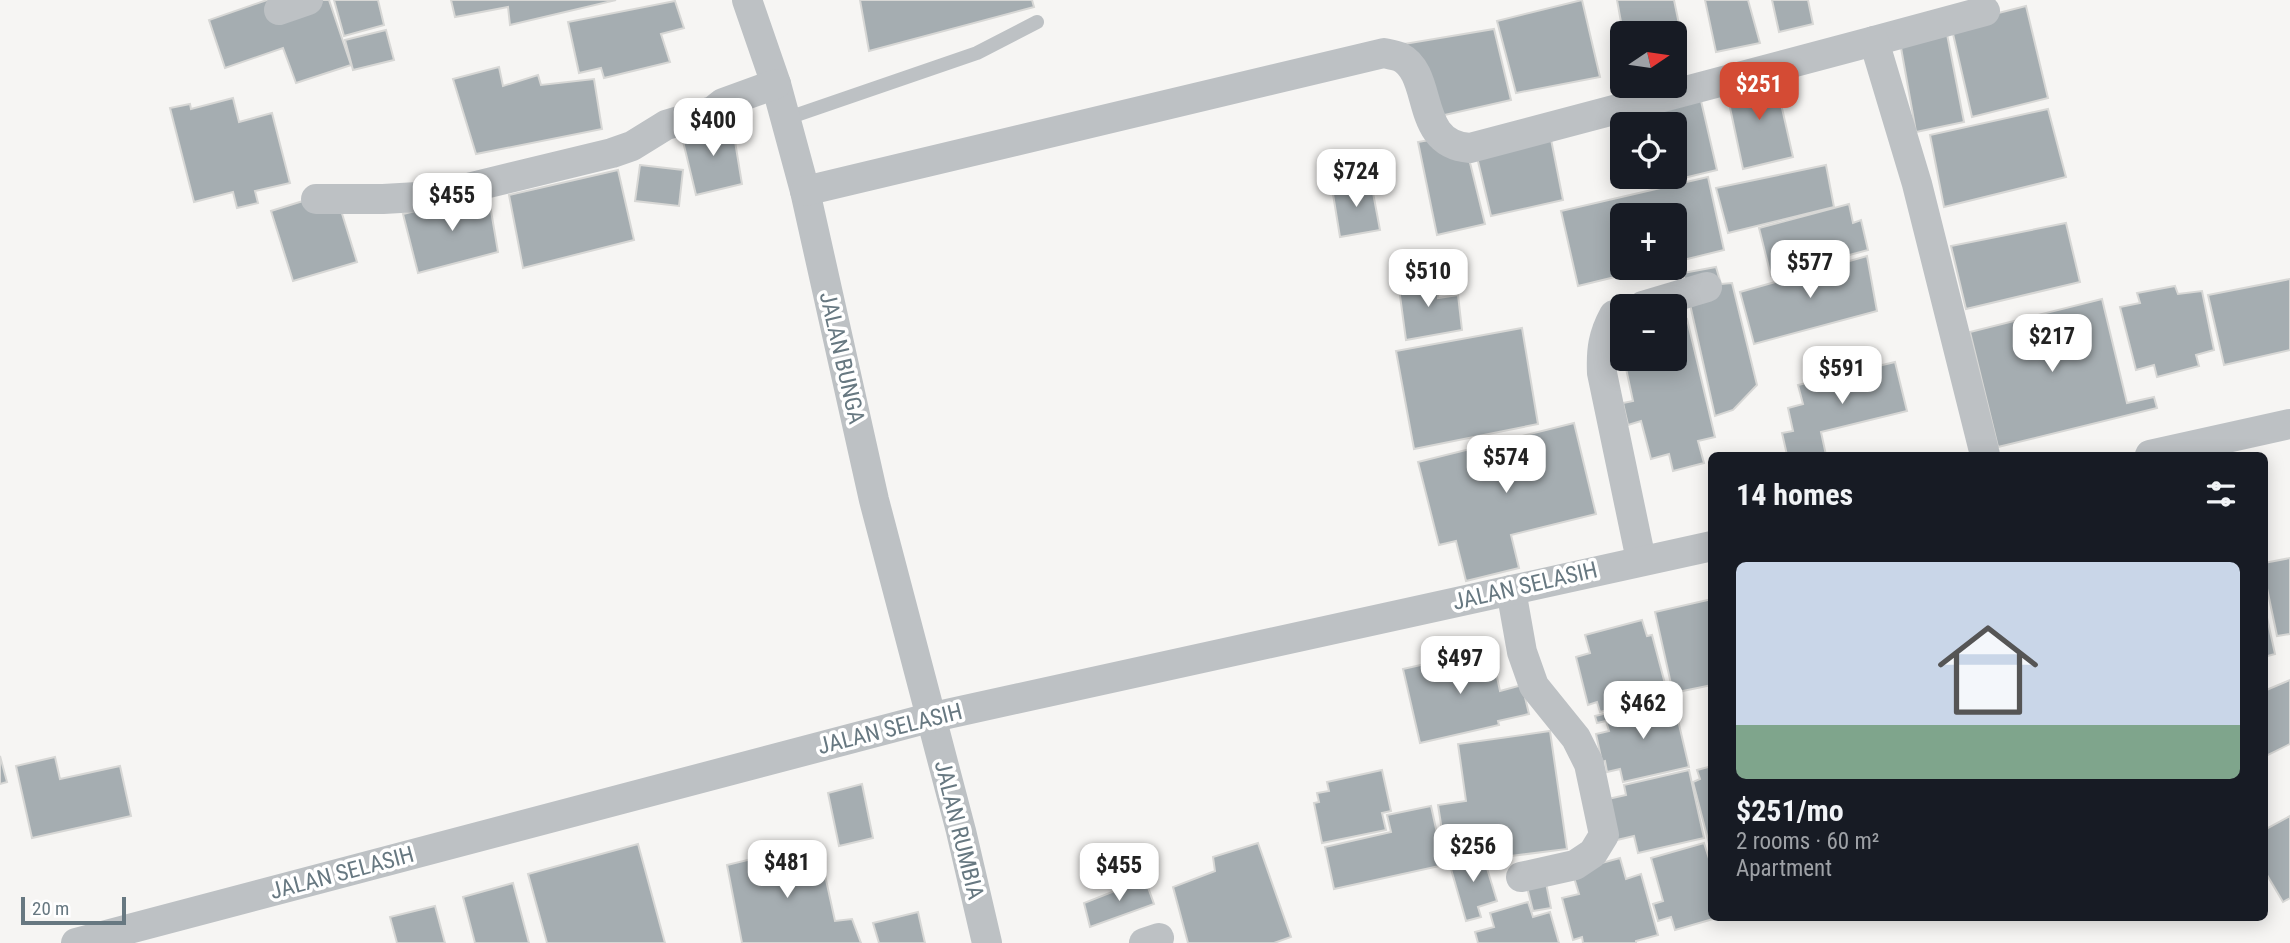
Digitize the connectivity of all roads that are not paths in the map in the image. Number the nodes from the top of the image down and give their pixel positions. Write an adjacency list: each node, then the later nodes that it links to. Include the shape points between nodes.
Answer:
1 (308, 0): 3 (street)
2 (747, 0): 7 (street, JALAN BUNGA)
3 (279, 10)
4 (1985, 11): 6 (street)
5 (1037, 22): 8 (lane, via 977,53)
6 (1874, 41): 9 (street, via 1470,148 1448,142 1436,130 1413,70 1401,58 1384,53); 15 (street, via 1917,184)
7 (776, 84): 8 (street, JALAN BUNGA); 10 (street, via 666,125 612,153 435,196)
8 (785, 118): 9 (street, JALAN BUNGA)
9 (805, 191): 20 (street, JALAN BUNGA, via 874,500)
10 (316, 199)
11 (1707, 287): 12 (street)
12 (1683, 294)
13 (1610, 323): 18 (street, via 1601,349 1602,373)
14 (2290, 424): 16 (street)
15 (1984, 452)
16 (2164, 452)
17 (1708, 547): 18 (street, JALAN SELASIH)
18 (1641, 560): 19 (street, JALAN SELASIH)
19 (1511, 590): 20 (street, JALAN SELASIH); 21 (street, via 1522,652 1534,686 1576,738 1588,764 1604,835 1593,853 1574,865)
20 (929, 718): 22 (street, JALAN SELASIH); 23 (street, JALAN RUMBIA)
21 (1521, 877)
22 (76, 943)
23 (987, 943)

